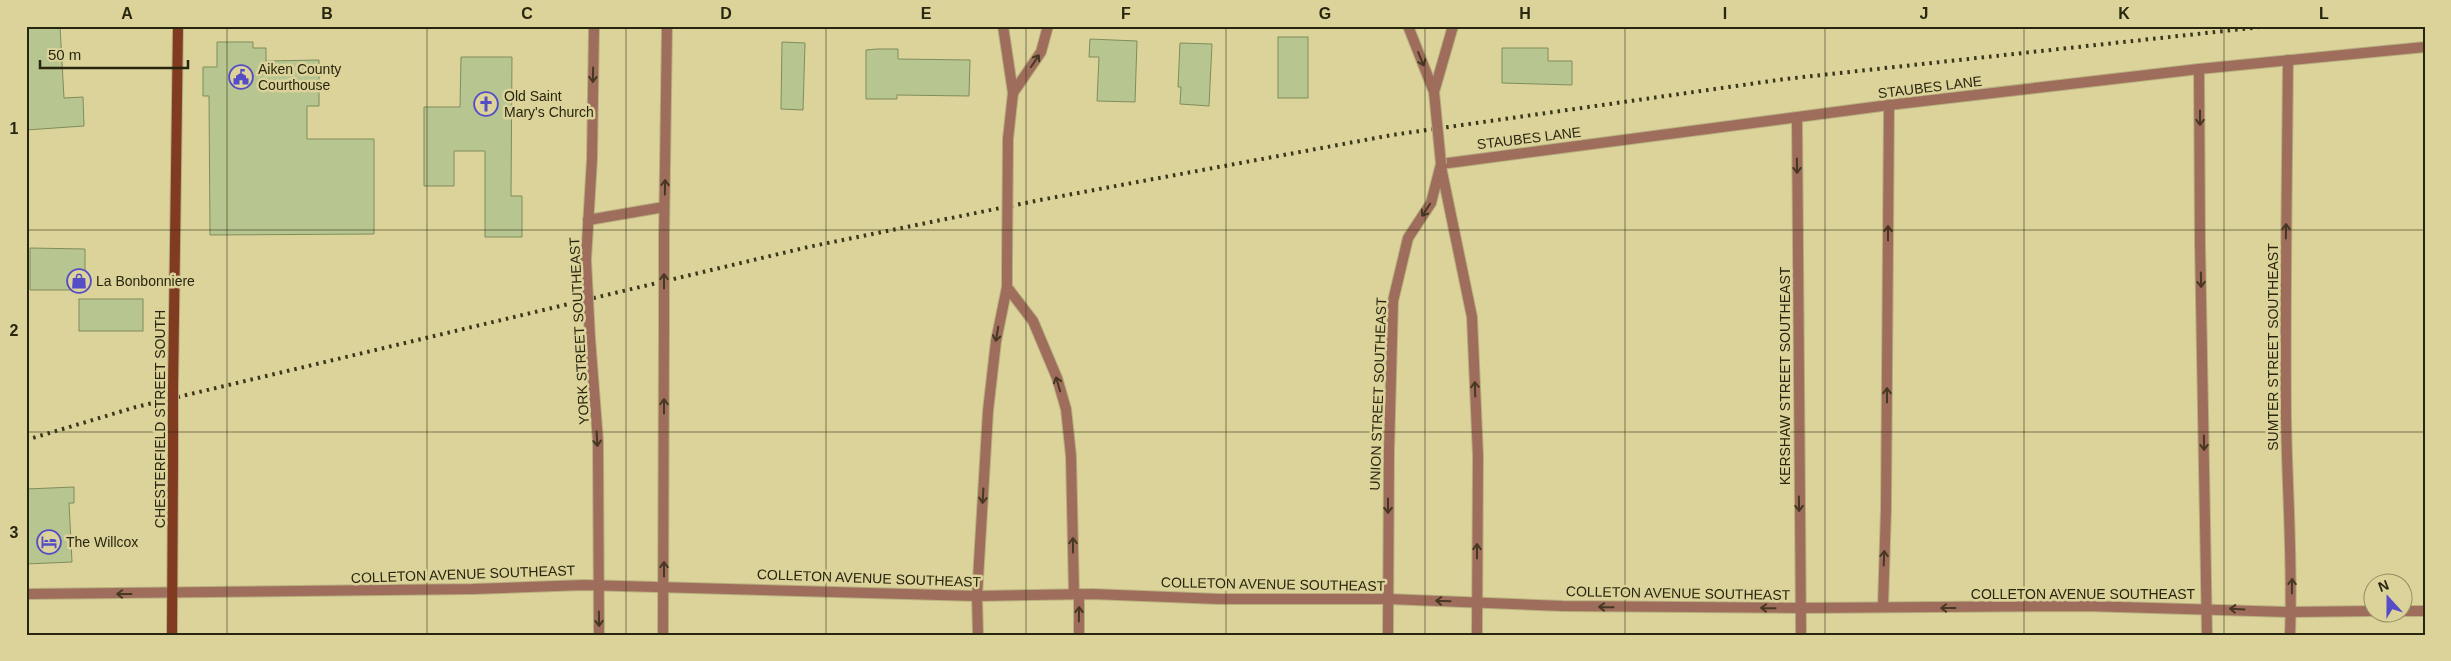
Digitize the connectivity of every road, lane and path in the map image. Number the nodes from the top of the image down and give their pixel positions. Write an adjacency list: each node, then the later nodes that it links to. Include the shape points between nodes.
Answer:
1 (178, 26): 10 (main road, CHESTERFIELD STREET SOUTH)
2 (184, 26): 10 (main road, CHESTERFIELD STREET SOUTH)
3 (594, 26): 19 (street, YORK STREET SOUTHEAST, one-way to 19)
4 (667, 26): 18 (street, one-way to 4)
5 (1003, 26): 14 (street)
6 (1048, 26): 14 (street, one-way to 6, via 1041,52)
7 (1408, 26): 13 (street, UNION STREET SOUTHEAST, one-way to 13)
8 (1453, 26): 13 (street, UNION STREET SOUTHEAST)
9 (2425, 47): 11 (street, STAUBES LANE)
10 (178, 53): 24 (main road, CHESTERFIELD STREET SOUTH, bridge)
11 (2288, 60): 12 (street, STAUBES LANE); 33 (street, SUMTER STREET SOUTHEAST, one-way to 11, via 2285,327)
12 (2200, 69): 15 (street, STAUBES LANE); 31 (street, one-way to 31)
13 (1434, 92): 17 (street, UNION STREET SOUTHEAST, bridge)
14 (1013, 93): 20 (street, bridge, via 1008,139)
15 (1889, 105): 16 (street, STAUBES LANE); 29 (street, one-way to 15)
16 (1797, 118): 17 (street, STAUBES LANE); 30 (street, KERSHAW STREET SOUTHEAST, one-way to 30)
17 (1441, 164): 27 (street, UNION STREET SOUTHEAST, one-way to 27, via 1431,203 1408,238 1393,301); 28 (street, UNION STREET SOUTHEAST, one-way to 17, via 1478,456 1472,317)
18 (664, 207): 19 (street); 22 (street, one-way to 18, bridge)
19 (588, 220): 21 (street, YORK STREET SOUTHEAST, one-way to 21, bridge, via 586,260 598,441)
20 (1007, 287): 25 (street, one-way to 20, via 1066,409 1033,322); 26 (street, one-way to 26, via 996,341 988,411)
21 (599, 586): 22 (street, COLLETON AVENUE SOUTHEAST); 24 (street, COLLETON AVENUE SOUTHEAST); 35 (street, YORK STREET SOUTHEAST, one-way to 35)
22 (664, 587): 26 (street, COLLETON AVENUE SOUTHEAST); 36 (street)
23 (26, 594): 24 (street, COLLETON AVENUE SOUTHEAST, one-way to 23)
24 (172, 594): 34 (main road, CHESTERFIELD STREET SOUTH)
25 (1077, 594): 26 (street, COLLETON AVENUE SOUTHEAST); 27 (street, COLLETON AVENUE SOUTHEAST); 38 (street, one-way to 25)
26 (977, 596): 37 (street)
27 (1388, 599): 28 (street, COLLETON AVENUE SOUTHEAST, one-way to 27); 39 (street, UNION STREET SOUTHEAST)
28 (1477, 603): 30 (street, COLLETON AVENUE SOUTHEAST, one-way to 28); 40 (street, UNION STREET SOUTHEAST)
29 (1883, 606): 30 (street, COLLETON AVENUE SOUTHEAST); 31 (street, COLLETON AVENUE SOUTHEAST, one-way to 29)
30 (1801, 608): 41 (street, KERSHAW STREET SOUTHEAST)
31 (2207, 608): 33 (street, COLLETON AVENUE SOUTHEAST, one-way to 31); 42 (street)
32 (2364, 611): 33 (street, COLLETON AVENUE SOUTHEAST)
33 (2291, 612): 43 (street, SUMTER STREET SOUTHEAST)
34 (172, 635)
35 (600, 635)
36 (663, 635)
37 (978, 635)
38 (1078, 635)
39 (1388, 635)
40 (1477, 635)
41 (1801, 635)
42 (2208, 635)
43 (2290, 635)

